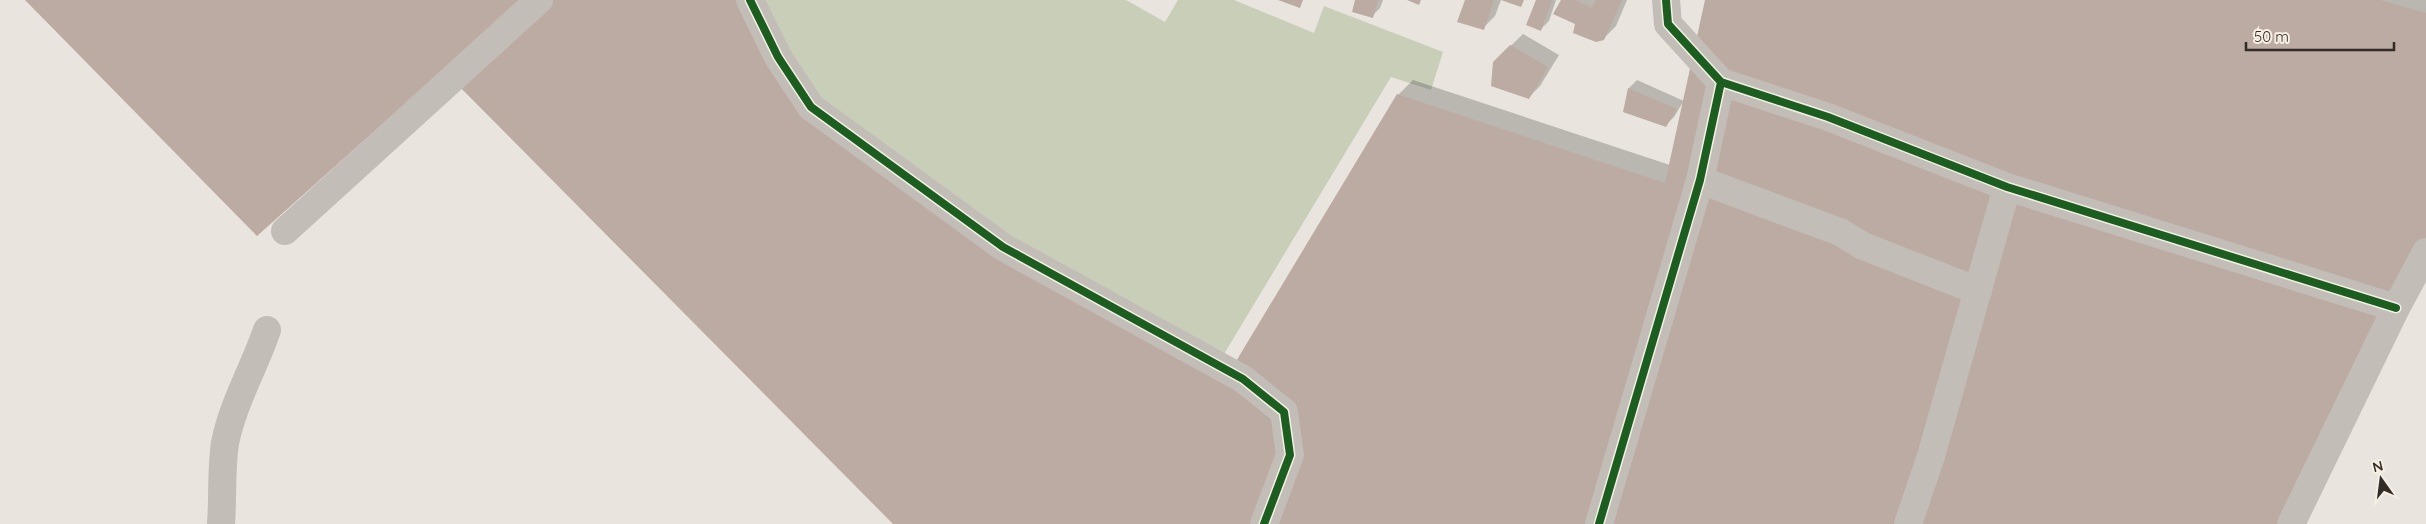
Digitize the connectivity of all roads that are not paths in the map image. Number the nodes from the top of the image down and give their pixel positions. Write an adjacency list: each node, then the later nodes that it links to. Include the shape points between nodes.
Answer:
1 (540, 0): 7 (street)
2 (750, 0): 13 (street, via 778,57 811,107 1003,247 1243,379 1284,412 1290,455)
3 (1666, 0): 4 (street, via 1668,24)
4 (1721, 82): 5 (street); 6 (street, via 1828,117)
5 (1700, 180): 9 (street, via 1840,232 1863,246); 14 (street)
6 (2007, 187): 9 (street); 10 (street)
7 (285, 232)
8 (2426, 252): 10 (street)
9 (1978, 291): 15 (street)
10 (2396, 308): 16 (street)
11 (268, 330): 12 (street, via 241,391 225,443)
12 (222, 524)
13 (1264, 524)
14 (1598, 524)
15 (1908, 524)
16 (2291, 524)

